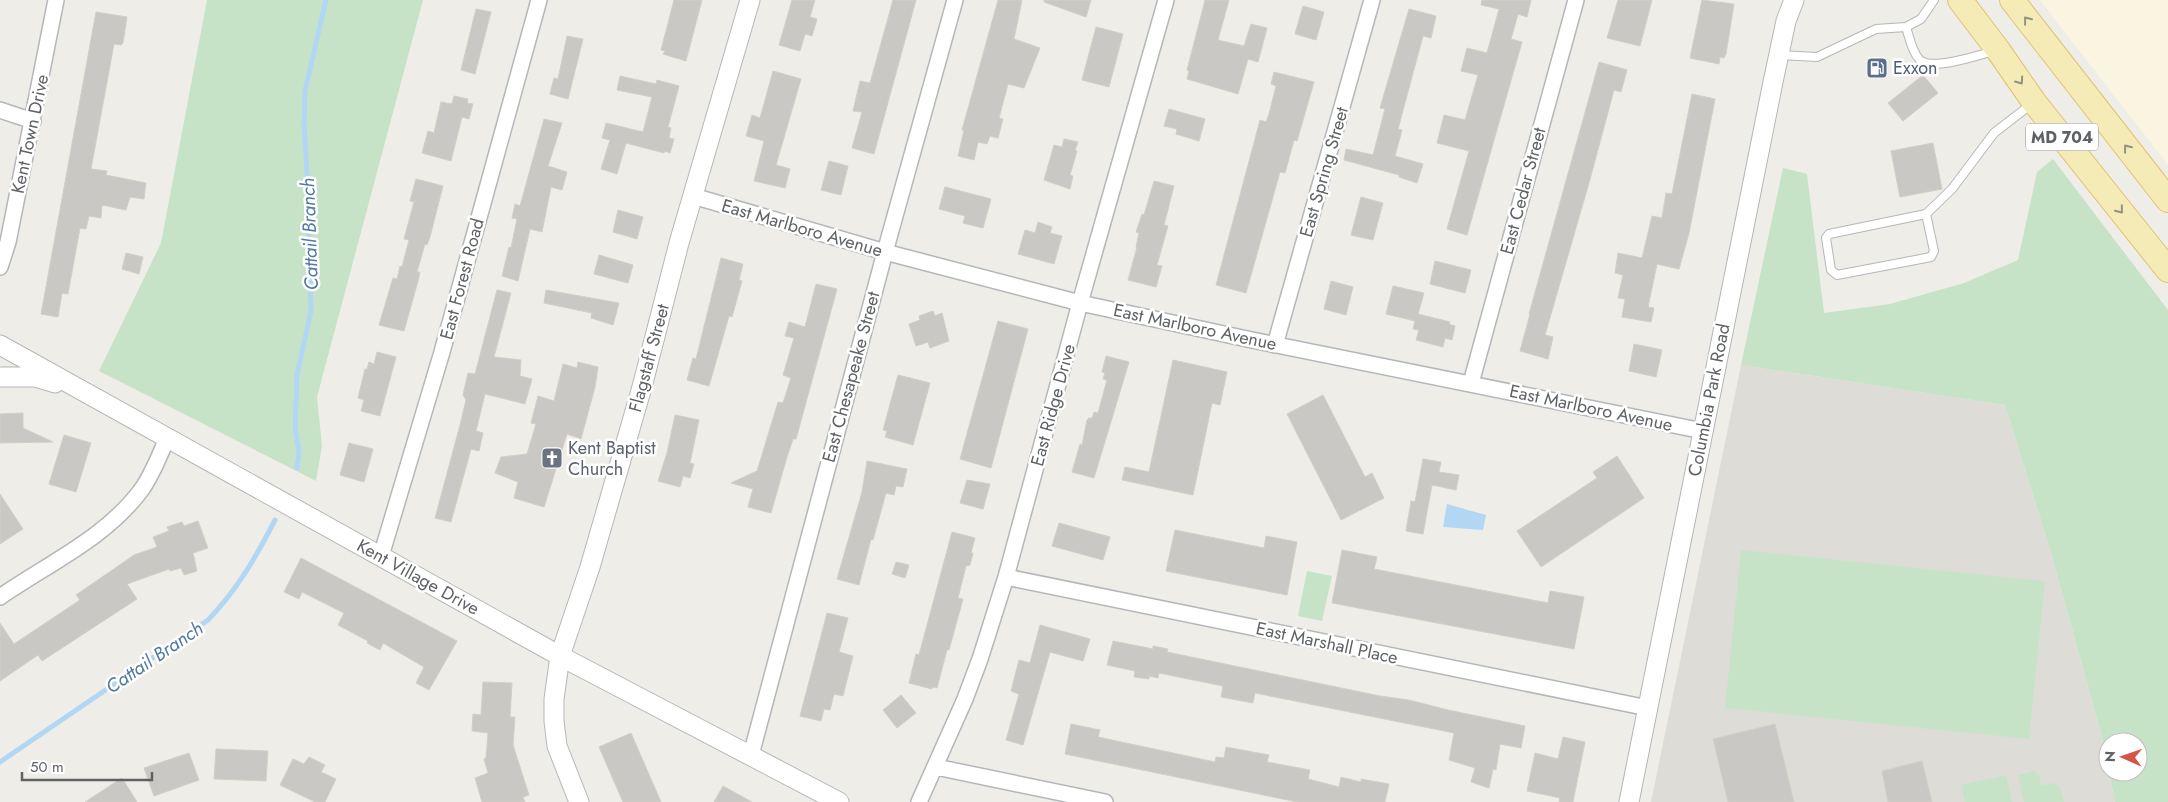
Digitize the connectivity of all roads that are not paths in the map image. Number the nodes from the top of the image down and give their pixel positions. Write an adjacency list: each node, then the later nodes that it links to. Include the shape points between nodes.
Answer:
1 (56, 0): 17 (street, Kent Town Drive)
2 (539, 0): 32 (street, East Forest Road, via 442,352)
3 (750, 0): 18 (street, Flagstaff Street)
4 (955, 0): 21 (street, East Chesapeake Street)
5 (1166, 0): 24 (street, East Ridge Drive)
6 (1372, 0): 26 (street, East Spring Street)
7 (1576, 0): 28 (street, East Cedar Street)
8 (1794, 0): 14 (street, Columbia Park Road)
9 (1934, 0): 12 (lane, via 1921,20)
10 (1960, 0): 13 (main road, MD 704)
11 (2012, 0): 19 (main road, MD 704, one-way to 11)
12 (1906, 27): 13 (lane, via 1918,59 1926,64 1941,64); 14 (lane, via 1876,29 1817,58)
13 (1998, 50): 15 (main road, MD 704, one-way to 15)
14 (1779, 55): 30 (street, Columbia Park Road)
15 (2034, 102): 20 (lane, via 1994,134 1952,189); 23 (main road, MD 704, one-way to 23)
16 (0, 110): 17 (street)
17 (33, 121): 22 (street, Kent Town Drive)
18 (693, 196): 21 (street, East Marlboro Avenue); 35 (street, Flagstaff Street, via 590,567)
19 (2167, 196)
20 (1926, 214): 20 (lane, via 1829,234 1826,238 1831,270 1837,275 1931,257 1934,251)
21 (885, 252): 24 (street, East Marlboro Avenue); 37 (street, East Chesapeake Street)
22 (0, 267)
23 (2168, 270)
24 (1080, 303): 26 (street, East Marlboro Avenue); 33 (street, East Ridge Drive)
25 (0, 345): 29 (street, Kent Village Drive)
26 (1275, 345): 28 (street, East Marlboro Avenue)
27 (0, 377): 29 (street, via 35,377)
28 (1471, 383): 30 (street, East Marlboro Avenue)
29 (80, 389): 31 (street, Kent Village Drive)
30 (1703, 432): 36 (street, Columbia Park Road)
31 (168, 438): 32 (street, Kent Village Drive); 34 (street, via 142,488 120,514 90,539)
32 (381, 556): 35 (street, Kent Village Drive)
33 (1006, 577): 36 (street, East Marshall Place); 38 (street, East Ridge Drive, via 980,658)
34 (0, 597)
35 (560, 656): 37 (street, Kent Village Drive); 40 (street, Flagstaff Street, via 554,699 557,746)
36 (1648, 708): 44 (street, Columbia Park Road)
37 (750, 755): 39 (street, Kent Village Drive)
38 (936, 767): 42 (street, East Ridge Drive); 43 (street)
39 (812, 794): 41 (street, Kent Village Drive)
40 (579, 802)
41 (839, 802)
42 (919, 802)
43 (1105, 802)
44 (1629, 802)

